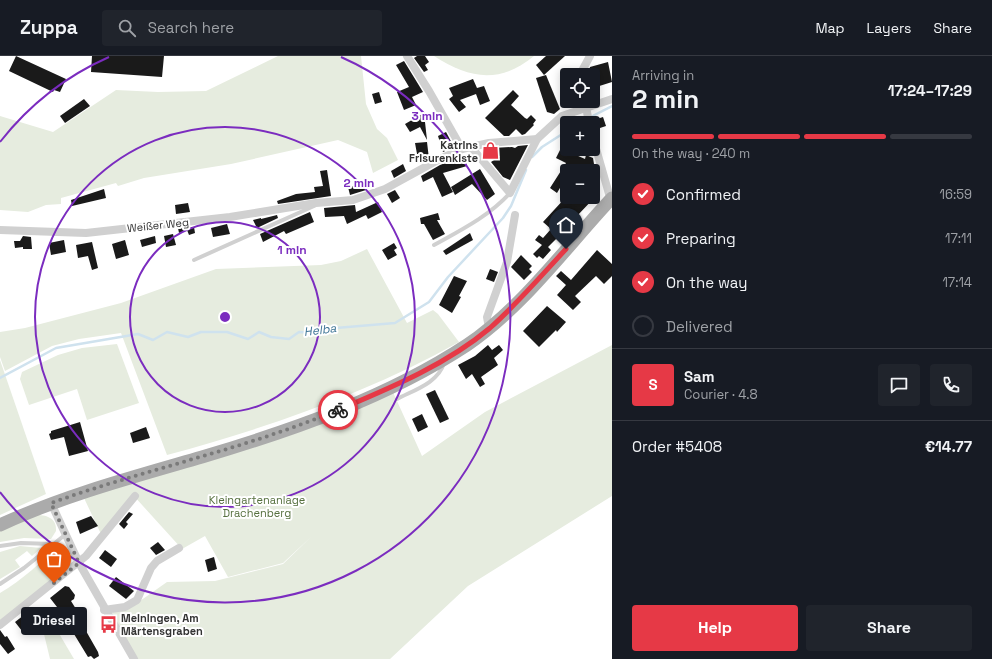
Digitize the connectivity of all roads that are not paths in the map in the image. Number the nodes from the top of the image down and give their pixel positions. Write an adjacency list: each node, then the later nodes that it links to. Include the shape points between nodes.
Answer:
1 (406, 56): 8 (street)
2 (590, 56): 3 (street)
3 (584, 68)
4 (612, 99): 5 (street)
5 (600, 103)
6 (582, 108): 7 (street, via 562,116)
7 (537, 138): 8 (street, Weißer Weg, via 494,142); 10 (street)
8 (467, 148): 10 (street); 12 (street, Weißer Weg, via 364,198)
9 (598, 156): 11 (street)
10 (510, 193): 15 (lane, via 481,217)
11 (612, 198): 17 (main road)
12 (316, 203): 14 (street, Weißer Weg, via 230,217 86,233); 16 (lane, Weißer Weg, via 268,228)
13 (516, 215): 17 (street, via 507,262 487,317)
14 (0, 230)
15 (434, 245)
16 (194, 260)
17 (490, 328): 18 (main road)
18 (446, 357): 19 (lane, via 442,369 430,382); 21 (main road, via 377,393 311,421)
19 (397, 399)
20 (135, 496): 27 (street)
21 (51, 503): 22 (main road); 23 (street)
22 (0, 525)
23 (66, 534): 24 (lane); 27 (street)
24 (53, 544): 25 (lane, via 21,542); 28 (lane)
25 (0, 546)
26 (179, 548): 29 (street, via 157,561 151,568 137,600 125,607)
27 (79, 563): 29 (street); 30 (street)
28 (0, 584)
29 (104, 610): 31 (street)
30 (0, 625)
31 (134, 659)

